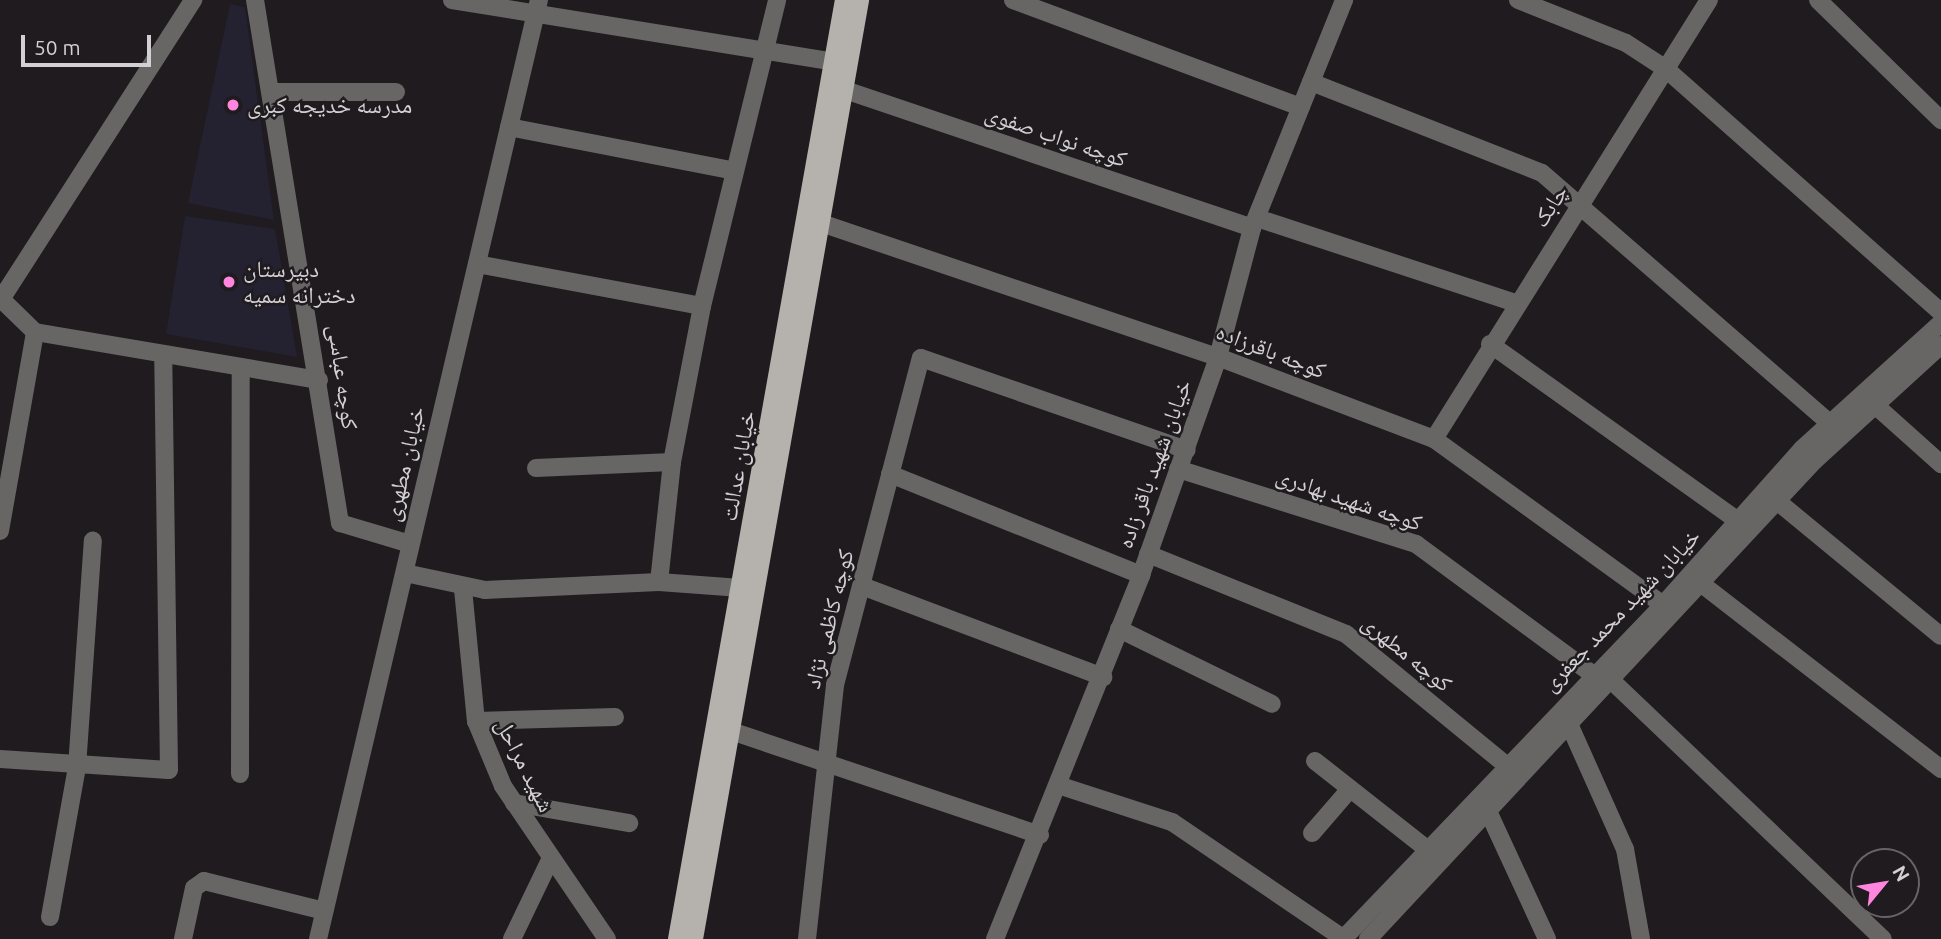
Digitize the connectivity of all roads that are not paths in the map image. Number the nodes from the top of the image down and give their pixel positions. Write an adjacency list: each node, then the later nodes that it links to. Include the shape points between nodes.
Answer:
1 (193, 0): 28 (street)
2 (256, 0): 18 (street, کوچه عباسی)
3 (452, 0): 12 (street)
4 (778, 0): 13 (street)
5 (844, 0): 14 (main road, خیابان عدالت)
6 (860, 0): 17 (main road, خیابان عدالت)
7 (1013, 0): 20 (street)
8 (1344, 0): 16 (street, خیابان شهید باقر زاده)
9 (1518, 0): 15 (street, via 1626,43)
10 (1709, 0): 15 (street, چابک)
11 (1818, 0): 21 (street)
12 (538, 7): 13 (street); 22 (street, خیابان مطهری)
13 (766, 47): 14 (street); 23 (street)
14 (833, 62): 60 (main road, خیابان عدالت)
15 (1666, 69): 24 (street, چابک); 31 (street)
16 (1311, 82): 20 (street, خیابان شهید باقر زاده); 24 (street, via 1542,173)
17 (845, 90): 25 (main road, خیابان عدالت); 26 (street, کوچه نواب صفوی)
18 (272, 92): 19 (street); 39 (street, کوچه عباسی)
19 (396, 92)
20 (1301, 107): 26 (street, خیابان شهید باقر زاده)
21 (1941, 121)
22 (509, 127): 23 (street); 27 (street, خیابان مطهری)
23 (735, 171): 30 (street)
24 (1582, 202): 29 (street, چابک); 41 (street)
25 (821, 223): 37 (street, کوچه باقرزاده); 72 (main road, خیابان عدالت)
26 (1255, 223): 29 (street, کوچه نواب صفوی); 37 (street, خیابان شهید باقر زاده)
27 (477, 264): 30 (street); 53 (street, خیابان مطهری)
28 (0, 299): 33 (street)
29 (1517, 303): 34 (street, چابک)
30 (702, 306): 44 (street)
31 (1941, 312)
32 (1941, 323): 41 (street, خیابان شهید محمد جعفری)
33 (35, 332): 36 (street); 51 (street)
34 (1490, 344): 42 (street, چابک); 50 (street)
35 (1941, 345): 40 (street, خیابان شهید محمد جعفری)
36 (163, 354): 38 (street); 77 (street, via 169,770)
37 (1218, 356): 42 (street, کوچه باقرزاده); 43 (street, خیابان شهید باقر زاده)
38 (242, 367): 39 (street); 79 (street)
39 (319, 380): 53 (street, کوچه عباسی, via 340,523)
40 (1875, 405): 45 (street); 49 (street, خیابان شهید محمد جعفری)
41 (1830, 423): 50 (street, خیابان شهید محمد جعفری)
42 (1434, 439): 62 (street, کوچه باقرزاده)
43 (1186, 450): 47 (street, خیابان شهید باقر زاده); 48 (street, کوچه کاظمی نژاد, via 921,358)
44 (672, 462): 46 (street); 57 (street)
45 (1941, 464)
46 (536, 468)
47 (1178, 470): 54 (street, خیابان شهید باقر زاده); 65 (street, کوچه شهید بهادری, via 1416,544)
48 (890, 474): 56 (street); 59 (street, کوچه کاظمی نژاد)
49 (1777, 502): 58 (street, خیابان شهید محمد جعفری); 64 (street)
50 (1738, 521): 62 (street, خیابان شهید محمد جعفری)
51 (0, 531)
52 (93, 541): 77 (street)
53 (410, 544): 55 (street, خیابان مطهری)
54 (1148, 554): 56 (street, خیابان شهید باقر زاده); 76 (street, کوچه مطهری, via 1346,634)
55 (405, 573): 61 (street); 89 (street, خیابان مطهری)
56 (1141, 575): 63 (street, خیابان شهید باقر زاده)
57 (659, 582): 60 (street); 61 (street)
58 (1703, 585): 67 (street, خیابان شهید محمد جعفری); 78 (street)
59 (862, 586): 66 (street); 75 (street, کوچه کاظمی نژاد, via 835,685)
60 (741, 588): 95 (main road, خیابان عدالت)
61 (463, 589): 70 (street, شهید مراحل)
62 (1664, 605): 65 (street, خیابان شهید محمد جعفری)
63 (1119, 629): 66 (street, خیابان شهید باقر زاده); 68 (street)
64 (1941, 636)
65 (1594, 675): 76 (street, خیابان شهید محمد جعفری)
66 (1103, 677): 80 (street, خیابان شهید باقر زاده)
67 (1612, 681): 71 (street, خیابان شهید محمد جعفری); 103 (street)
68 (1272, 704)
69 (615, 717): 70 (street)
70 (475, 721): 82 (street, شهید مراحل)
71 (1569, 724): 83 (street, خیابان شهید محمد جعفری); 102 (street, via 1625,849)
72 (731, 731): 75 (street); 96 (main road, خیابان عدالت)
73 (0, 759): 77 (street)
74 (1315, 761): 81 (street)
75 (829, 762): 86 (street); 97 (street, کوچه کاظمی نژاد)
76 (1506, 765): 87 (street, خیابان شهید محمد جعفری)
77 (77, 767): 90 (street)
78 (1941, 769)
79 (240, 775)
80 (1058, 785): 86 (street, خیابان شهید باقر زاده); 99 (street, via 1172,822)
81 (1350, 789): 85 (street); 87 (street)
82 (514, 803): 84 (street); 88 (street, شهید مراحل)
83 (1487, 809): 100 (street, خیابان شهید محمد جعفری); 101 (street)
84 (629, 823)
85 (1312, 833)
86 (1040, 835): 98 (street, خیابان شهید باقر زاده)
87 (1428, 850): 99 (street, خیابان شهید محمد جعفری)
88 (550, 860): 93 (street); 94 (street, شهید مراحل)
89 (324, 911): 91 (street, via 204,881 194,888); 92 (street, خیابان مطهری)
90 (50, 916)
91 (183, 939)
92 (318, 939)
93 (512, 939)
94 (607, 939)
95 (677, 939)
96 (694, 939)
97 (807, 939)
98 (995, 939)
99 (1343, 939)
100 (1368, 939)
101 (1548, 939)
102 (1641, 939)
103 (1883, 939)

